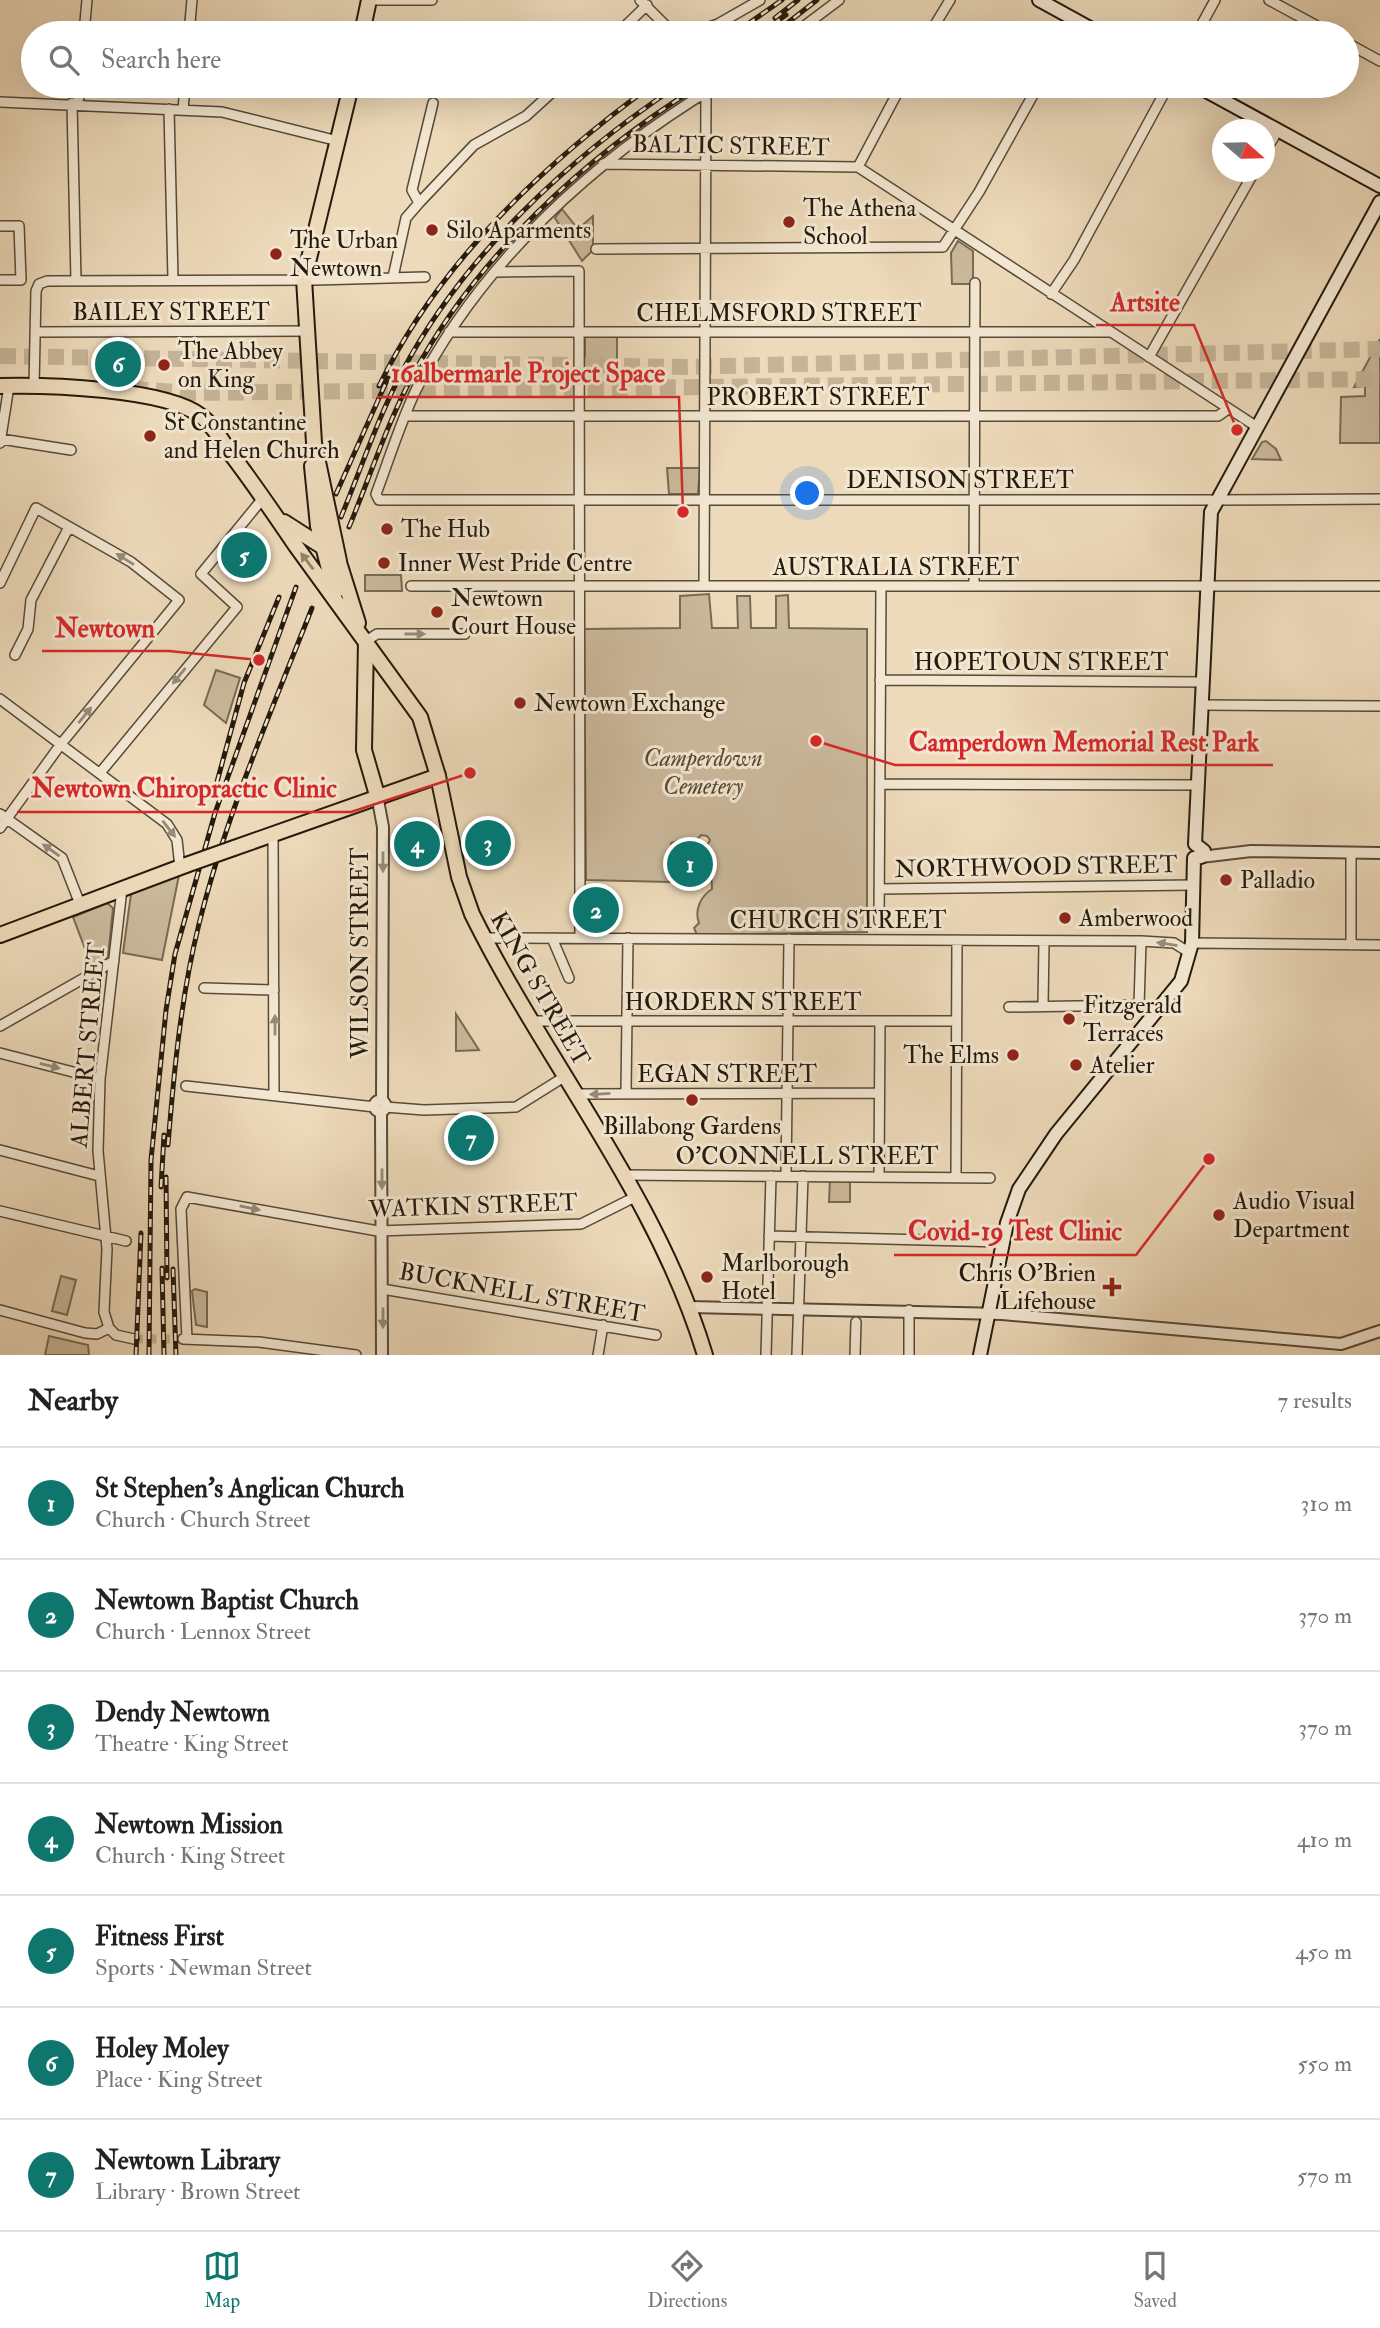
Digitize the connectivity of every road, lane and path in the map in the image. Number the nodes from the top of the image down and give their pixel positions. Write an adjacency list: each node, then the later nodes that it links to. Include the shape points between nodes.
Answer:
1 (87, 0): 13 (street)
2 (192, 0): 14 (street)
3 (369, 0): 4 (street); 15 (main road)
4 (432, 0)
5 (760, 0): 18 (street)
6 (839, 0): 19 (street)
7 (950, 0): 20 (street)
8 (1039, 0): 12 (main road)
9 (1215, 0): 21 (street)
10 (1269, 0): 22 (street)
11 (643, 2): 16 (street); 17 (street)
12 (1074, 20)
13 (85, 21)
14 (190, 21)
15 (365, 21)
16 (628, 21)
17 (661, 21)
18 (723, 21)
19 (811, 21)
20 (937, 21)
21 (1204, 21)
22 (1308, 21)
23 (1359, 50): 24 (street)
24 (1380, 61)
25 (76, 98): 36 (street)
26 (184, 98): 39 (street)
27 (348, 98): 41 (main road)
28 (546, 98): 48 (street, via 526,116 474,145)
29 (697, 98): 42 (street)
30 (706, 98): 43 (street)
31 (895, 98): 44 (street)
32 (1031, 98): 50 (street)
33 (1162, 98): 61 (street)
34 (1217, 98): 40 (main road)
35 (0, 102): 36 (street)
36 (75, 103): 38 (street); 59 (street)
37 (433, 103): 48 (street, via 412,190)
38 (169, 109): 39 (street); 56 (street)
39 (183, 110): 41 (street, via 238,114)
40 (1276, 133): 46 (main road)
41 (338, 141): 57 (main road)
42 (603, 164): 43 (street, BALTIC STREET); 53 (street)
43 (705, 165): 44 (street, BALTIC STREET); 52 (street)
44 (858, 167): 50 (street)
45 (1248, 182): 69 (street)
46 (1380, 186)
47 (1380, 202): 70 (main road)
48 (419, 203): 55 (street, via 406,218)
49 (0, 226): 58 (street, via 19,226 21,280)
50 (954, 231): 52 (street, via 943,247); 61 (street)
51 (596, 249): 52 (street)
52 (705, 249): 68 (street)
53 (495, 272): 64 (street); 65 (street, via 579,271)
54 (425, 276): 55 (street)
55 (393, 277): 57 (street)
56 (173, 279): 57 (street); 59 (street)
57 (304, 279): 62 (main road)
58 (0, 280)
59 (76, 281): 63 (street, via 39,284)
60 (975, 283): 66 (street)
61 (1051, 294): 67 (street)
62 (307, 331): 63 (street, BAILEY STREET); 80 (main road)
63 (36, 332): 72 (street)
64 (449, 332): 65 (street, CHELMSFORD STREET); 74 (street)
65 (579, 332): 68 (street, CHELMSFORD STREET); 75 (street)
66 (974, 332): 67 (street, CHELMSFORD STREET); 68 (street, CHELMSFORD STREET); 77 (street)
67 (1110, 332): 69 (street)
68 (705, 333): 76 (street)
69 (1149, 357): 73 (street)
70 (1290, 367): 78 (main road); 88 (main road)
71 (4, 386): 72 (main road, KING STREET); 79 (street)
72 (34, 386): 83 (main road, KING STREET, via 95,390 188,408 205,420)
73 (1228, 409): 77 (street, PROBERT STREET, via 1218,416); 78 (street)
74 (405, 416): 75 (street, PROBERT STREET); 86 (street, DENISON STREET, via 376,494 379,500)
75 (579, 416): 76 (street, PROBERT STREET); 86 (street)
76 (705, 416): 77 (street, PROBERT STREET); 84 (street)
77 (974, 416): 87 (street)
78 (1254, 425): 88 (main road)
79 (1, 439): 81 (street); 82 (street)
80 (314, 443): 91 (main road, via 312,467); 92 (main road)
81 (0, 445)
82 (71, 450)
83 (264, 497): 89 (main road, KING STREET); 112 (street, one-way to 112, via 201,574 236,604)
84 (705, 499): 86 (street, DENISON STREET); 87 (street, DENISON STREET); 95 (street)
85 (1380, 499): 88 (street, DENISON STREET)
86 (579, 500): 97 (street)
87 (974, 500): 88 (street, DENISON STREET); 99 (street)
88 (1214, 500): 93 (main road)
89 (280, 519): 91 (main road, KING STREET); 101 (main road, KING STREET, one-way to 89)
90 (69, 527): 94 (street, via 36,508); 104 (street, via 31,600 28,629); 110 (street, one-way to 90, via 179,600 131,562)
91 (322, 545): 92 (main road, KING STREET); 101 (main road)
92 (339, 561): 103 (main road, KING STREET)
93 (1206, 580): 99 (street, AUSTRALIA STREET); 100 (street, AUSTRALIA STREET); 106 (main road)
94 (0, 583)
95 (705, 585): 97 (street, AUSTRALIA STREET); 98 (street, AUSTRALIA STREET)
96 (411, 586): 97 (street, AUSTRALIA STREET)
97 (579, 586): 132 (street)
98 (881, 586): 99 (street, AUSTRALIA STREET); 105 (street)
99 (974, 586)
100 (1380, 586)
101 (336, 600): 103 (main road, KING STREET)
102 (465, 634): 103 (street, one-way to 102, via 377,634)
103 (365, 639): 111 (main road, WILSON STREET); 113 (main road, KING STREET, via 420,717)
104 (15, 656)
105 (880, 680): 106 (street, HOPETOUN STREET); 114 (street)
106 (1202, 682): 108 (main road)
107 (0, 699): 110 (street)
108 (1202, 705): 109 (street); 115 (main road)
109 (1380, 706)
110 (61, 744): 112 (street); 118 (street)
111 (363, 750): 116 (main road, WILSON STREET); 117 (main road, via 362,785)
112 (100, 773): 124 (street, one-way to 124, via 171,827)
113 (438, 776): 116 (main road); 133 (main road, KING STREET, via 459,877)
114 (880, 784): 115 (street); 126 (street)
115 (1198, 785): 121 (main road)
116 (377, 795): 117 (main road); 163 (street, WILSON STREET, one-way to 163, via 383,827)
117 (355, 803): 120 (main road)
118 (3, 817): 119 (street); 128 (street, one-way to 118, via 62,858)
119 (0, 828)
120 (273, 833): 124 (main road, bridge); 145 (street)
121 (1198, 851): 122 (street); 125 (main road)
122 (1351, 853): 123 (street); 139 (street)
123 (1380, 853)
124 (183, 866): 127 (main road)
125 (1194, 885): 126 (street, NORTHWOOD STREET); 141 (main road)
126 (879, 888): 129 (street)
127 (121, 889): 128 (main road); 142 (street, ALBERT STREET)
128 (80, 904): 130 (main road)
129 (879, 920)
130 (0, 935)
131 (552, 937): 132 (street, CHURCH STREET); 133 (street, CHURCH STREET); 143 (street)
132 (580, 937): 134 (street, CHURCH STREET)
133 (483, 938): 148 (main road, KING STREET)
134 (628, 938): 135 (street, CHURCH STREET); 149 (street)
135 (789, 939): 136 (street, CHURCH STREET); 150 (street)
136 (957, 940): 138 (street, CHURCH STREET); 152 (street)
137 (1141, 941): 138 (street, CHURCH STREET); 141 (street, CHURCH STREET, one-way to 137); 146 (street, via 1139,1005)
138 (1044, 942): 146 (street)
139 (1351, 945): 140 (street, CHURCH STREET); 141 (street, CHURCH STREET)
140 (1380, 945)
141 (1191, 948): 180 (main road, via 1177,987 1034,1164 1019,1189)
142 (114, 961): 153 (street); 156 (street, ALBERT STREET)
143 (569, 978)
144 (204, 988): 145 (street)
145 (274, 990): 160 (street, one-way to 145)
146 (1043, 1005): 147 (street)
147 (1009, 1007)
148 (531, 1021): 149 (street, HORDERN STREET); 155 (main road, KING STREET)
149 (627, 1021): 150 (street, HORDERN STREET); 158 (street)
150 (788, 1021): 151 (street, HORDERN STREET); 162 (street)
151 (880, 1021): 152 (street, HORDERN STREET); 159 (street)
152 (955, 1021): 171 (street)
153 (0, 1026)
154 (0, 1053): 156 (street, one-way to 156)
155 (564, 1077): 161 (main road, KING STREET); 163 (street, via 516,1107 424,1110)
156 (100, 1079): 166 (street, ALBERT STREET)
157 (186, 1086): 160 (street)
158 (626, 1092): 161 (street, EGAN STREET, one-way to 161); 162 (street, EGAN STREET)
159 (879, 1093): 162 (street, EGAN STREET); 170 (street)
160 (274, 1094): 163 (street)
161 (574, 1094): 165 (main road, KING STREET)
162 (787, 1094): 168 (street)
163 (381, 1106): 175 (street, WILSON STREET, one-way to 175)
164 (0, 1150): 166 (street)
165 (624, 1175): 167 (street, O'CONNELL STREET); 173 (main road, KING STREET)
166 (99, 1176): 177 (street, ALBERT STREET)
167 (771, 1176): 168 (street, O'CONNELL STREET); 176 (street)
168 (786, 1176): 169 (street, O'CONNELL STREET)
169 (803, 1176): 170 (street, O'CONNELL STREET); 178 (street)
170 (879, 1176): 171 (street, O'CONNELL STREET)
171 (956, 1176): 172 (street, O'CONNELL STREET)
172 (990, 1178)
173 (635, 1197): 175 (street, WATKIN STREET, via 581,1224); 182 (main road, KING STREET)
174 (0, 1211): 177 (street)
175 (382, 1231): 181 (street, WILSON STREET); 194 (street, WATKIN STREET, one-way to 175, via 259,1342 184,1339 181,1209 184,1199 191,1196)
176 (769, 1236): 178 (street); 183 (street)
177 (105, 1237): 179 (street); 190 (street, ALBERT STREET, via 104,1312)
178 (801, 1237): 180 (street); 184 (street)
179 (126, 1241)
180 (1003, 1242): 187 (main road)
181 (382, 1289): 189 (street, BUCKNELL STREET); 195 (street, WILSON STREET, one-way to 195)
182 (690, 1307): 183 (street); 197 (main road, KING STREET)
183 (768, 1307): 184 (street); 198 (street)
184 (799, 1307): 186 (street); 199 (street)
185 (0, 1310): 190 (street, via 85,1333)
186 (909, 1310): 187 (street); 201 (street)
187 (988, 1313): 191 (street, via 1341,1344); 202 (main road)
188 (856, 1322): 200 (street)
189 (603, 1325): 192 (street, BUCKNELL STREET); 196 (street)
190 (109, 1328): 193 (street)
191 (1380, 1331)
192 (656, 1335)
193 (134, 1339)
194 (356, 1355)
195 (382, 1355)
196 (598, 1355)
197 (705, 1355)
198 (766, 1355)
199 (797, 1355)
200 (855, 1355)
201 (908, 1355)
202 (980, 1355)

